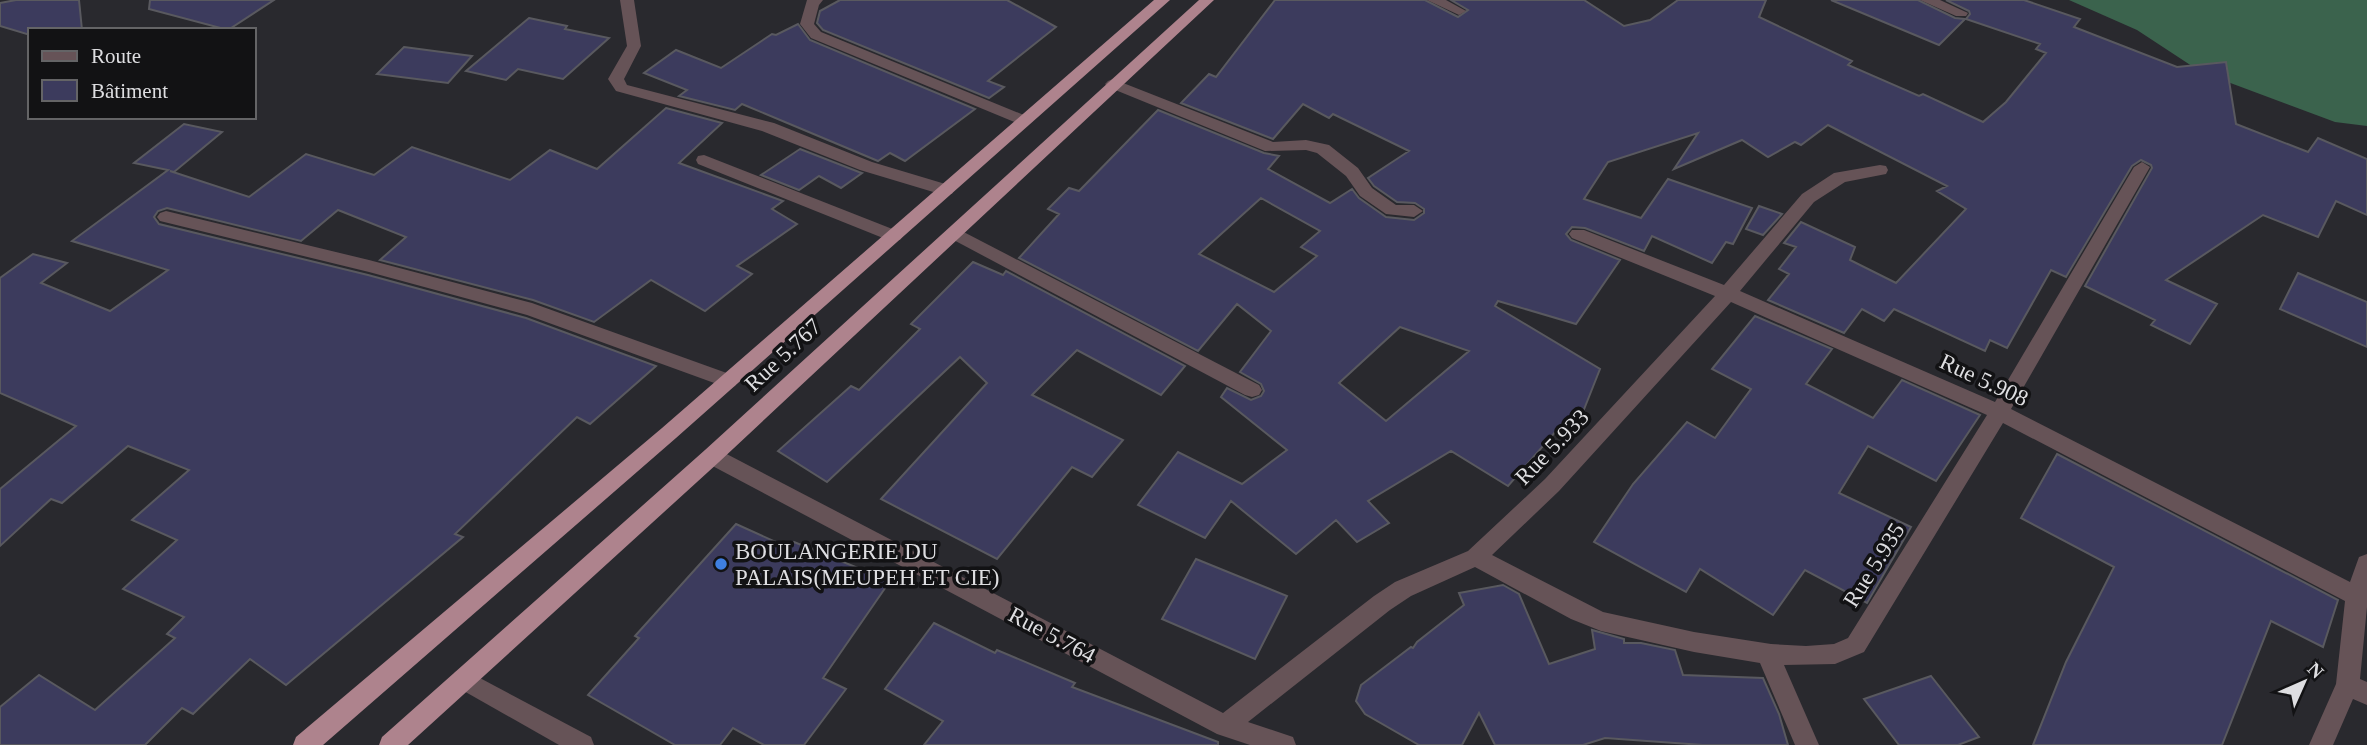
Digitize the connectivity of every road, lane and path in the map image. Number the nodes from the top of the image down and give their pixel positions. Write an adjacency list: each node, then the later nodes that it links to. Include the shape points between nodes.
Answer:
1 (627, 0): 14 (street, via 634,46 616,79 621,88 768,127 866,166)
2 (816, 0): 10 (street, via 807,24 816,35)
3 (1163, 0): 10 (highway)
4 (1207, 0): 9 (highway, Rue 5.767)
5 (1434, 0): 7 (street)
6 (1927, 0): 8 (street)
7 (1459, 11)
8 (1961, 13)
9 (1113, 84): 15 (street, via 1271,147 1323,149 1352,172 1366,192 1392,209); 17 (highway, Rue 5.767)
10 (1025, 121): 14 (highway)
11 (704, 160): 19 (street)
12 (2142, 167): 23 (street, Rue 5.935)
13 (1880, 170): 20 (street, Rue 5.933, via 1840,177 1808,198)
14 (946, 190): 19 (highway)
15 (1414, 211)
16 (166, 217): 21 (street, via 532,310)
17 (954, 233): 22 (street); 24 (highway, Rue 5.767)
18 (1578, 234): 20 (street, Rue 5.908)
19 (894, 236): 21 (highway)
20 (1728, 293): 23 (street, Rue 5.908); 25 (street, Rue 5.933, via 1552,485)
21 (728, 381): 32 (highway)
22 (1252, 390)
23 (1999, 412): 27 (street, Rue 5.908); 28 (street, Rue 5.935, via 1856,645 1833,655)
24 (712, 456): 29 (highway, Rue 5.767); 31 (street, Rue 5.764)
25 (1476, 557): 28 (street, Rue 5.935, via 1601,621); 31 (street, Rue 5.933, via 1382,603)
26 (2367, 563): 27 (street)
27 (2357, 596): 30 (street)
28 (1768, 656): 36 (street)
29 (463, 679): 33 (highway, Rue 5.767); 34 (street)
30 (2357, 689): 37 (street)
31 (1226, 726): 35 (street, Rue 5.764)
32 (305, 745)
33 (391, 745)
34 (582, 745)
35 (1284, 745)
36 (1807, 745)
37 (2322, 745)

